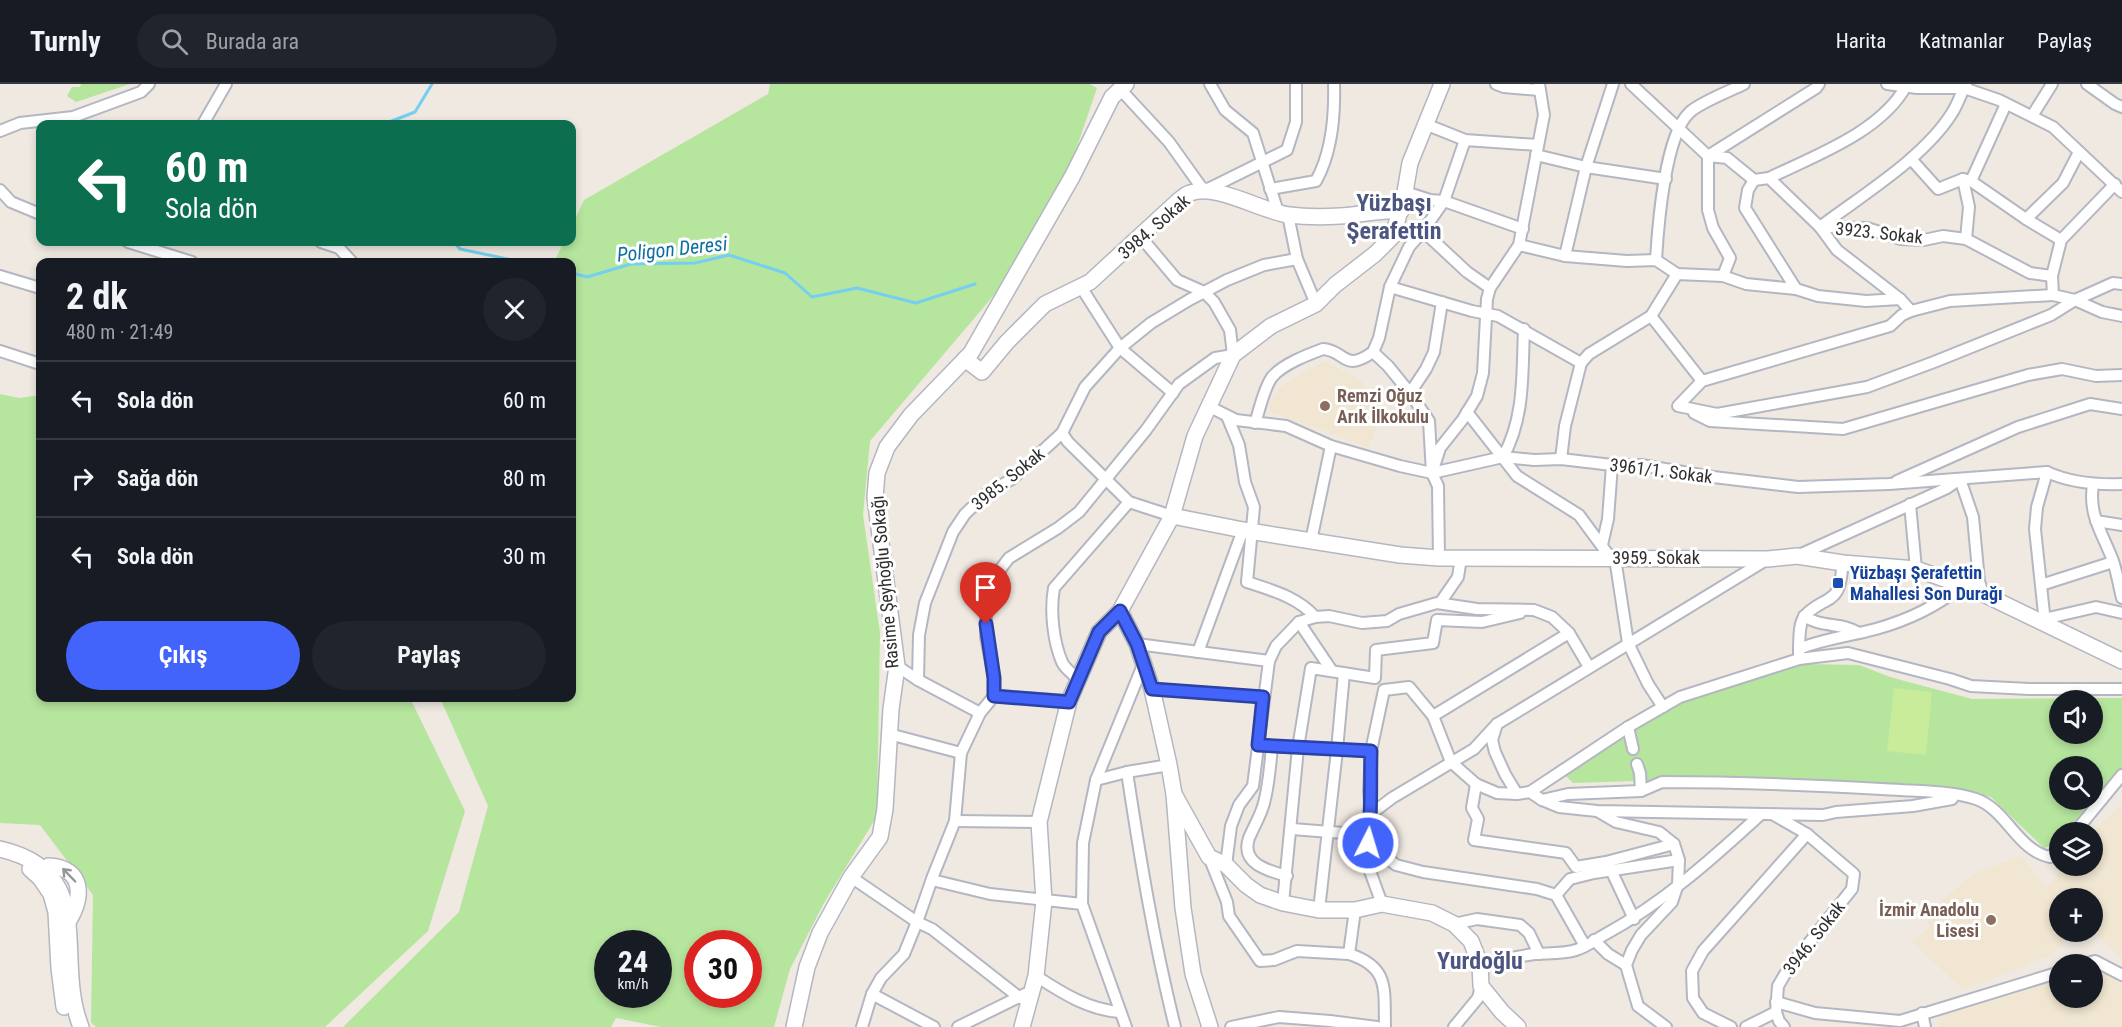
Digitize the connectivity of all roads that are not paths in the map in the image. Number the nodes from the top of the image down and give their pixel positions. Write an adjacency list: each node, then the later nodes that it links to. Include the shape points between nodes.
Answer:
1 (149, 84): 22 (street, via 141,92 73,117)
2 (226, 84): 23 (street)
3 (1210, 84): 33 (street, via 1225,110 1252,133)
4 (1296, 84): 33 (street, via 1296,122 1287,150)
5 (1334, 84): 40 (street, via 1331,135 1316,181)
6 (1442, 84): 25 (street)
7 (1496, 84): 18 (street)
8 (1613, 84): 34 (street)
9 (1631, 84): 26 (street)
10 (1744, 84): 26 (street, via 1691,111)
11 (1819, 84): 31 (street)
12 (1887, 84): 16 (street)
13 (2052, 84): 21 (street)
14 (2087, 84): 20 (street)
15 (1123, 86): 42 (street); 88 (street, Rasime Şeyhoğlu Sokağı, via 1112,97 993,318)
16 (1913, 86): 17 (street); 35 (street, via 1886,113 1856,134)
17 (1965, 86): 19 (street); 32 (street, via 1953,112)
18 (1539, 87): 29 (street, via 1544,115)
19 (2006, 104): 21 (street); 38 (street)
20 (2122, 107)
21 (2032, 116): 30 (street, via 2053,127)
22 (46, 120)
23 (205, 120)
24 (36, 121): 27 (street)
25 (1425, 124): 28 (street); 43 (street, via 1410,163)
26 (1677, 128): 31 (street); 36 (street)
27 (0, 131)
28 (1465, 140): 29 (street); 44 (street)
29 (1537, 150): 34 (street); 50 (street)
30 (2079, 152): 39 (street); 48 (street, via 2063,183)
31 (1708, 156): 37 (street, via 1727,158); 65 (street, via 1708,210 1730,258)
32 (1911, 159): 38 (street, via 1938,189); 49 (street)
33 (1263, 161): 40 (street); 42 (street)
34 (1586, 168): 36 (street); 58 (street)
35 (1769, 178): 37 (street); 49 (street)
36 (1666, 179): 62 (street)
37 (1754, 180): 72 (street, via 1745,208)
38 (1967, 180): 48 (street); 52 (street)
39 (2119, 188): 53 (street)
40 (1270, 189): 47 (street)
41 (0, 190): 46 (street, via 11,202)
42 (1204, 191): 47 (street, 3984. Sokak, via 1224,193); 54 (street, 3984. Sokak, via 1189,193 1178,201)
43 (1406, 192): 44 (street); 45 (street)
44 (1444, 201): 50 (street); 51 (street)
45 (1401, 211): 47 (street, 3984. Sokak, via 1339,216); 78 (street, via 1393,236)
46 (36, 212)
47 (1283, 213): 61 (street)
48 (2026, 219): 53 (street)
49 (1820, 227): 52 (street, 3923. Sokak, via 1867,228 1901,239); 75 (street, via 1837,250)
50 (1523, 229): 55 (street)
51 (1423, 231): 70 (street, via 1409,247); 71 (street)
52 (1966, 239): 66 (street, 3923. Sokak, via 2030,273)
53 (2061, 240): 66 (street)
54 (1136, 241): 69 (street, 3984. Sokak); 73 (street, via 1145,242 1177,280)
55 (1519, 245): 58 (street); 71 (street)
56 (146, 246): 59 (street)
57 (333, 246): 60 (street)
58 (1565, 256): 62 (street)
59 (180, 258)
60 (348, 258)
61 (1297, 259): 73 (street, 3985. Sokak, via 1264,266); 78 (street)
62 (1656, 260): 63 (street)
63 (1677, 274): 65 (street); 81 (street)
64 (0, 276): 68 (street)
65 (1723, 276): 72 (street, via 1746,284)
66 (2052, 276): 74 (street)
67 (2122, 284): 76 (street, via 2113,283)
68 (36, 287)
69 (1081, 287): 84 (street); 88 (street, 3984. Sokak, via 1045,304 982,372)
70 (1390, 287): 77 (street); 86 (street)
71 (1490, 288): 80 (street)
72 (1796, 289): 75 (street, via 1818,296 1866,301)
73 (1203, 292): 84 (street, 3985. Sokak, via 1151,323); 87 (street, via 1214,302 1230,330)
74 (2053, 296): 76 (street); 79 (street, via 1950,302)
75 (1900, 299): 79 (street)
76 (2075, 300): 82 (street); 97 (street, via 2051,315 1867,387 1717,414)
77 (1442, 302): 80 (street); 94 (street, via 1434,352)
78 (1316, 304): 87 (street, via 1270,326)
79 (1911, 311): 92 (street, via 1890,326)
80 (1486, 313): 83 (street); 98 (street, via 1483,373 1477,396)
81 (1651, 316): 90 (street, via 1589,354); 92 (street)
82 (2122, 316)
83 (1524, 329): 90 (street); 103 (street, via 1518,422)
84 (1120, 348): 93 (street); 101 (street, 3985. Sokak, via 1086,387)
85 (0, 351): 89 (street)
86 (1373, 352): 94 (street); 100 (street, via 1353,362 1323,349 1283,368 1272,377)
87 (1233, 355): 93 (street, via 1215,358 1179,384); 95 (street)
88 (965, 359): 150 (street, Rasime Şeyhoğlu Sokağı, via 911,415 887,447 877,473 875,497)
89 (36, 363)
90 (1581, 363): 104 (street)
91 (2122, 375): 97 (street, via 2096,376 2062,369 2028,375 1844,429 1710,422)
92 (1702, 381): 97 (street, via 1678,406)
93 (1173, 393): 109 (street)
94 (1410, 393): 107 (street, via 1429,421)
95 (1210, 407): 99 (street, 3961/1. Sokak); 115 (street, via 1196,436)
96 (2122, 409): 110 (street, via 2090,404 2018,427)
97 (1688, 410)
98 (1467, 412): 103 (street); 107 (street, via 1440,448)
99 (1227, 416): 100 (street, 3961/1. Sokak); 118 (street, via 1239,445 1254,507)
100 (1255, 423): 102 (street, 3961/1. Sokak, via 1286,426)
101 (1062, 433): 109 (street); 156 (street, 3985. Sokak, via 1012,479 986,494 953,532 925,603)
102 (1331, 446): 107 (street, 3961/1. Sokak); 119 (street)
103 (1503, 458): 104 (street, 3961/1. Sokak); 107 (street, 3961/1. Sokak); 120 (street, via 1517,476 1579,515)
104 (1561, 459): 105 (street, 3961/1. Sokak)
105 (1612, 465): 110 (street, 3961/1. Sokak, via 1641,465 1798,487); 120 (street)
106 (2047, 472): 108 (street, 3961/1. Sokak); 112 (street, 3961/1. Sokak); 129 (street, via 2035,529)
107 (1432, 473): 122 (street, via 1438,486)
108 (1960, 479): 110 (street, 3961/1. Sokak); 114 (street); 131 (street, via 1973,517)
109 (1105, 480): 113 (street); 160 (street, via 1079,512 1009,558 999,571 986,612)
110 (1888, 484)
111 (2122, 484): 112 (street, 3961/1. Sokak)
112 (2093, 485): 116 (street, via 2091,499)
113 (1129, 502): 115 (street); 155 (street, via 1054,588 1051,604 1057,642 1063,664)
114 (1910, 504): 121 (street); 128 (street)
115 (1172, 516): 118 (street, 3959. Sokak); 135 (street)
116 (2096, 521): 117 (street); 126 (street)
117 (2122, 525)
118 (1248, 531): 119 (street, 3959. Sokak); 137 (street, via 1247,582 1305,606); 145 (street)
119 (1311, 541): 122 (street, 3959. Sokak)
120 (1602, 545): 124 (street)
121 (1797, 556): 125 (street, 3959. Sokak); 127 (street, 3959. Sokak)
122 (1439, 558): 123 (street, 3959. Sokak)
123 (1461, 558): 124 (street, 3959. Sokak); 133 (street, via 1458,577)
124 (1615, 558): 125 (street, 3959. Sokak); 143 (street)
125 (1768, 559): 143 (street)
126 (2113, 562): 129 (street); 132 (street)
127 (1843, 563): 128 (street, 3959. Sokak); 138 (street, via 1838,590)
128 (1916, 568): 130 (street, 3959. Sokak)
129 (2041, 585): 139 (street)
130 (1963, 586): 131 (street, 3959. Sokak); 142 (street, via 1910,618)
131 (1983, 594): 139 (street, 3959. Sokak)
132 (2122, 598)
133 (1440, 603): 134 (street, via 1477,609); 137 (street, via 1420,606 1387,621)
134 (1534, 609): 141 (street, via 1552,617); 154 (street, via 1482,622 1437,620 1433,643 1376,650)
135 (1120, 611): 144 (street); 155 (street, via 1099,632)
136 (2122, 613): 139 (street, via 2096,607)
137 (1315, 616): 140 (street)
138 (1804, 616): 142 (street, via 1814,622 1850,627); 146 (street)
139 (2045, 621): 148 (street, 3959. Sokak)
140 (1299, 622): 147 (street, via 1276,645); 152 (street)
141 (1569, 633): 151 (street); 165 (street)
142 (1859, 633): 146 (street, via 1814,643)
143 (1628, 643): 151 (street); 163 (street)
144 (1137, 644): 145 (street); 149 (street)
145 (1198, 652): 147 (street)
146 (1799, 654): 158 (street, via 1848,653 1971,686); 163 (street, via 1680,697)
147 (1269, 661): 161 (street)
148 (2122, 661)
149 (1143, 665): 157 (street); 181 (street)
150 (897, 666): 156 (street); 168 (street, Rasime Şeyhoğlu Sokağı)
151 (1589, 667): 166 (street)
152 (1332, 671): 153 (street); 171 (street, via 1311,668)
153 (1344, 673): 154 (street); 173 (street)
154 (1375, 678): 159 (street)
155 (1078, 679): 162 (street)
156 (918, 680): 164 (street)
157 (1152, 689): 161 (street); 178 (street)
158 (2122, 689)
159 (1384, 690): 165 (street, via 1409,687); 174 (street)
160 (994, 696): 162 (street); 164 (street)
161 (1263, 697): 169 (street)
162 (1069, 702): 193 (street)
163 (1663, 707): 167 (street)
164 (980, 713): 175 (street)
165 (1433, 716): 176 (street)
166 (1497, 724): 176 (street, via 1474,749); 186 (street, via 1492,740 1495,752)
167 (1628, 727): 172 (street); 184 (street)
168 (889, 734): 175 (street); 209 (street, Rasime Şeyhoğlu Sokağı, via 880,837)
169 (1258, 745): 170 (street); 205 (street, via 1253,786 1239,805 1231,826)
170 (1272, 747): 171 (street); 208 (street, via 1267,792 1248,841 1249,853 1256,865)
171 (1299, 748): 173 (street); 195 (street)
172 (1633, 748)
173 (1337, 750): 174 (street); 196 (street)
174 (1371, 751): 190 (street)
175 (961, 753): 192 (street)
176 (1451, 762): 182 (street); 190 (street)
177 (1636, 764): 183 (street)
178 (1169, 765): 179 (street); 185 (street)
179 (1127, 772): 181 (street); 246 (street, via 1141,867)
180 (2122, 775): 194 (street)
181 (1096, 780): 216 (street, via 1083,843)
182 (1476, 784): 186 (street, via 1497,793); 199 (street, via 1472,808 1478,819 1474,840 1566,853 1575,867)
183 (1641, 791): 187 (street, via 1662,782 1737,782); 188 (street, via 1568,794)
184 (1530, 792): 186 (street); 188 (street)
185 (1174, 794): 202 (street); 247 (street, via 1184,919 1193,974)
186 (1517, 794)
187 (1967, 796): 191 (street, via 1823,815); 203 (street, via 1994,809 2035,851)
188 (1542, 800): 189 (street, via 1559,807)
189 (1597, 810): 191 (street); 199 (street, via 1616,822 1659,832)
190 (1371, 814): 198 (street)
191 (1766, 814): 197 (street); 211 (street)
192 (956, 821): 193 (street); 210 (street)
193 (1039, 822): 214 (street)
194 (2083, 822)
195 (1292, 829): 196 (street); 208 (street)
196 (1328, 832): 198 (street); 218 (street)
197 (1807, 834): 234 (street, 3946. Sokak, via 1854,874 1852,889 1788,969 1778,986); 254 (street, via 1703,951 1692,971 1692,998 1703,1013)
198 (1369, 839): 213 (street, via 1396,865); 217 (street, via 1370,871)
199 (1674, 844): 204 (street)
200 (0, 849): 206 (street, via 25,857)
201 (0, 856): 212 (street, via 27,866)
202 (1209, 857): 205 (street); 224 (street, via 1229,916 1260,961 1298,951)
203 (2049, 857)
204 (1679, 860): 207 (street); 211 (street)
205 (1226, 864): 215 (street, via 1260,895)
206 (46, 870): 212 (street, via 45,881); 239 (street, one-way to 206, via 73,1008 63,897)
207 (1611, 870): 213 (street, via 1570,879); 220 (street)
208 (1287, 876): 215 (street)
209 (851, 877): 221 (street); 240 (street, Rasime Şeyhoğlu Sokağı, via 820,933 807,967)
210 (932, 879): 214 (street, via 990,894); 221 (street)
211 (1678, 884): 220 (street); 227 (street, via 1672,902 1641,935)
212 (51, 894): 238 (street, via 58,928 61,986)
213 (1556, 895): 223 (street)
214 (1044, 901): 216 (street); 232 (street)
215 (1283, 903): 218 (street)
216 (1082, 904): 235 (street)
217 (1382, 904): 219 (street); 222 (street, via 1431,914)
218 (1318, 910): 219 (street)
219 (1355, 910): 224 (street)
220 (1634, 919): 223 (street)
221 (917, 922): 232 (street); 233 (street, via 904,954)
222 (1454, 924): 225 (street, via 1477,919 1520,925 1529,933); 226 (street, via 1471,940)
223 (1589, 943): 225 (street, via 1576,950); 227 (street)
224 (1349, 954): 250 (street, via 1366,959 1378,971 1384,989)
225 (1539, 954): 226 (street)
226 (1480, 964): 231 (street)
227 (1626, 965): 253 (street, via 1638,1006)
228 (2103, 965): 230 (street)
229 (2049, 975): 236 (street)
230 (2122, 975)
231 (1481, 986): 251 (street, via 1478,998); 252 (street)
232 (1030, 988): 235 (street, via 1059,992 1106,1011); 243 (street); 244 (street)
233 (872, 994): 241 (street); 242 (street)
234 (1776, 1007): 237 (street); 255 (street); 256 (street)
235 (1120, 1012): 245 (street)
236 (1922, 1013): 237 (street); 257 (street)
237 (1901, 1024)
238 (71, 1027)
239 (81, 1027)
240 (794, 1027)
241 (862, 1027)
242 (934, 1027)
243 (958, 1027)
244 (1022, 1027)
245 (1126, 1027)
246 (1174, 1027)
247 (1210, 1027)
248 (1231, 1027): 249 (street, via 1279,1017)
249 (1377, 1027)
250 (1385, 1027)
251 (1454, 1027)
252 (1518, 1027)
253 (1666, 1027)
254 (1731, 1027)
255 (1746, 1027)
256 (1784, 1027)
257 (1925, 1027)

